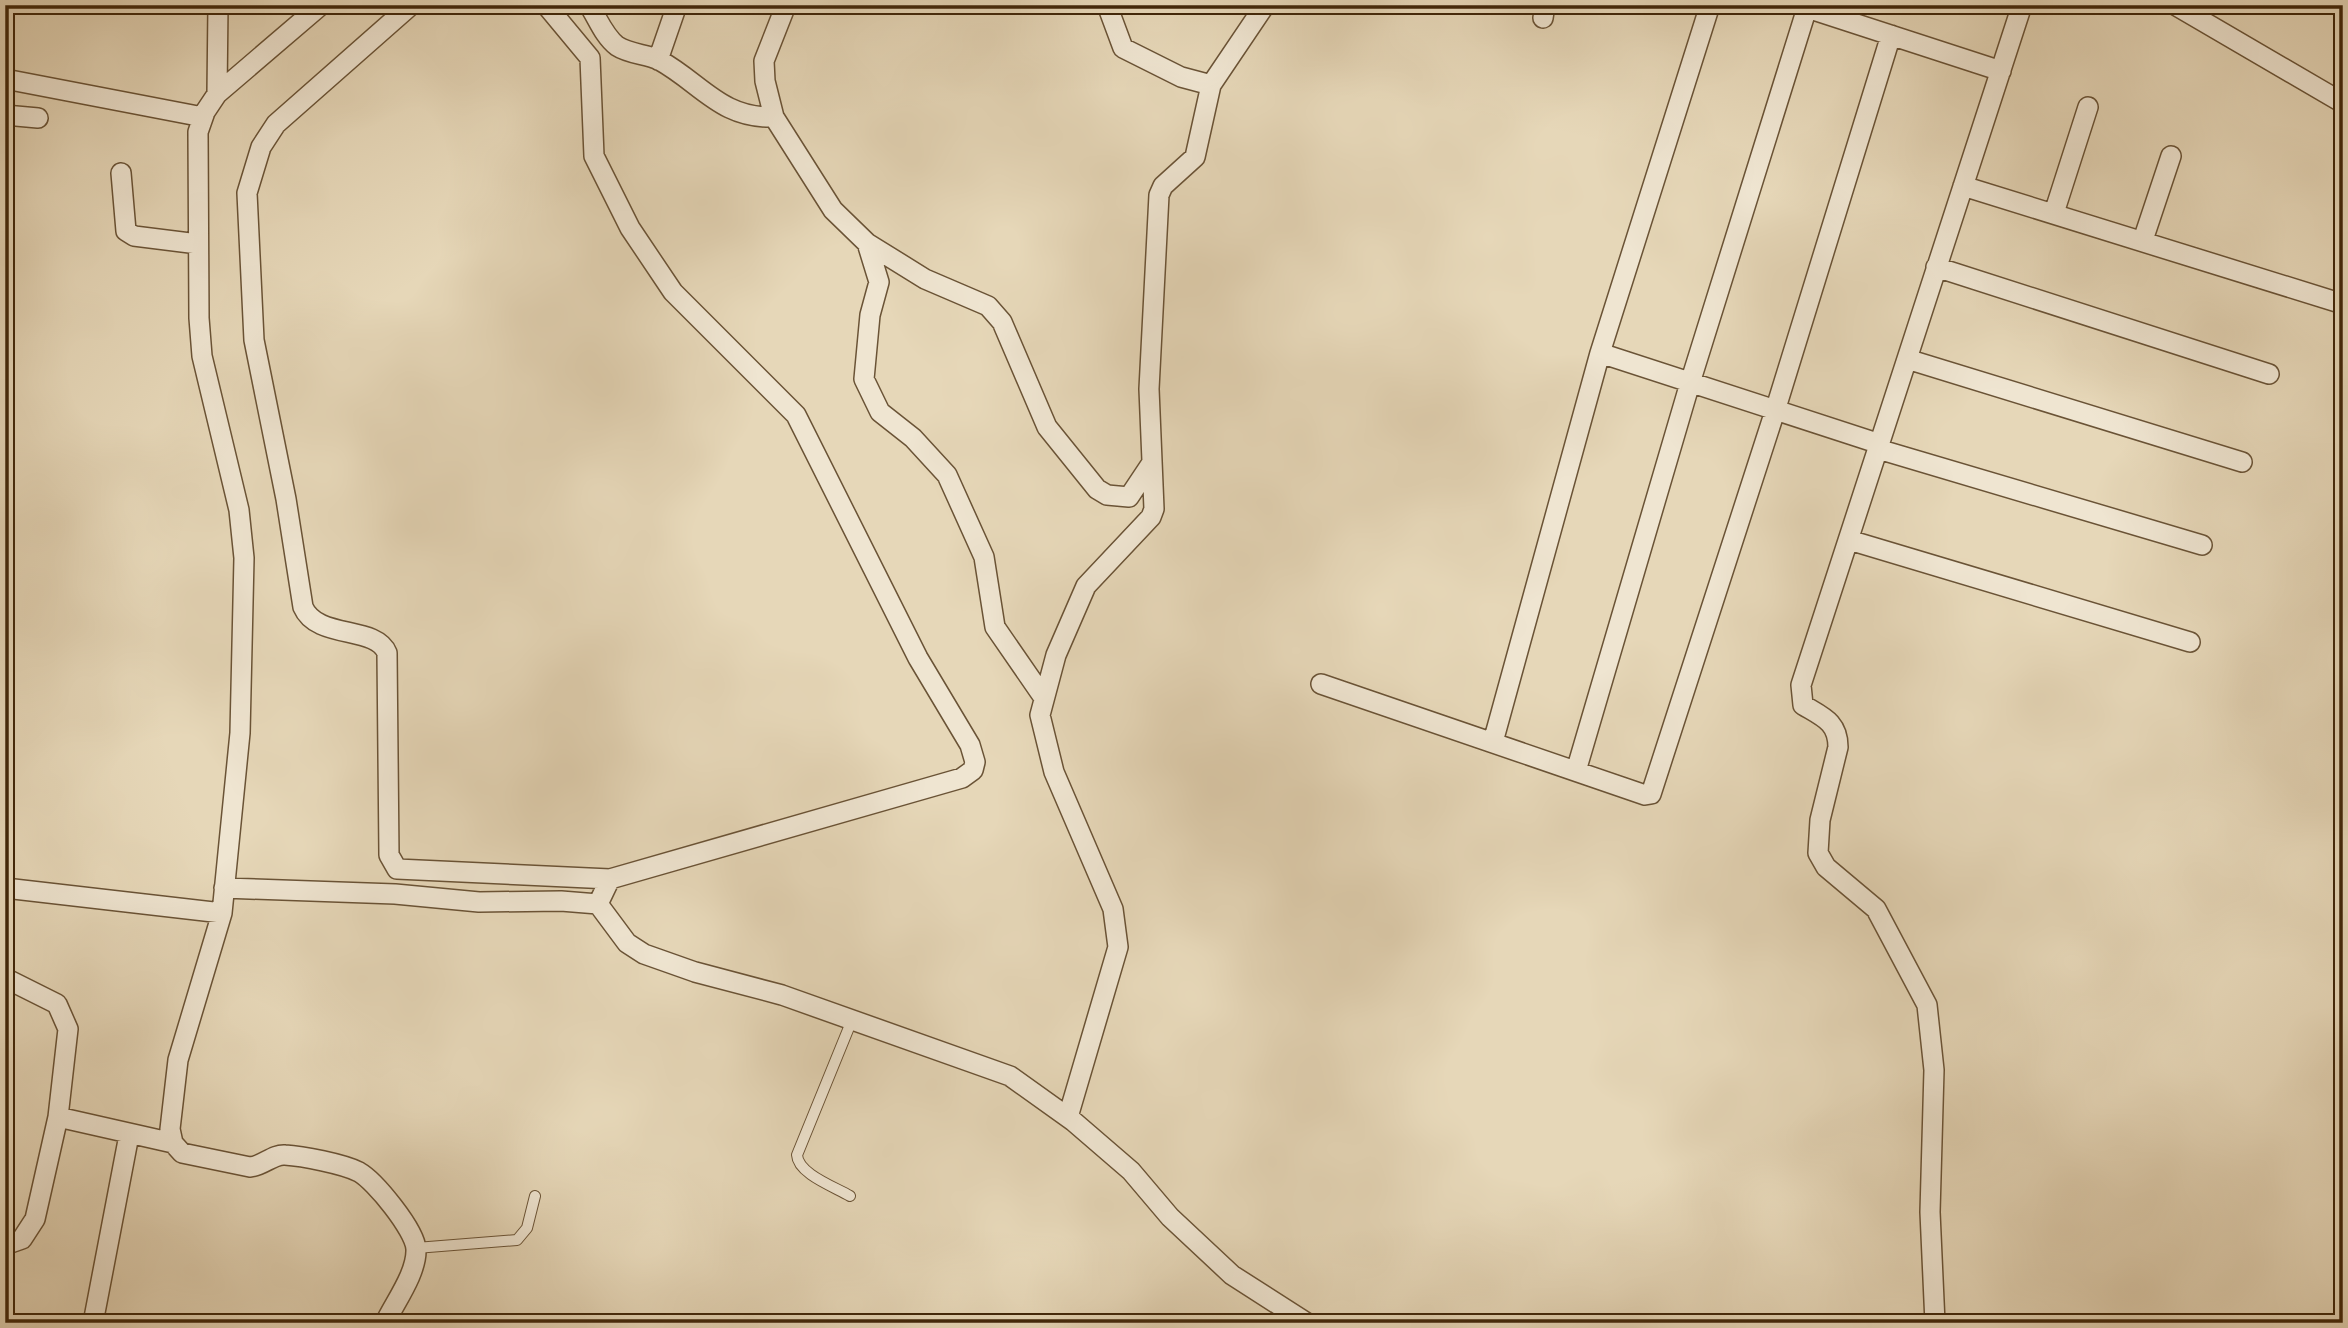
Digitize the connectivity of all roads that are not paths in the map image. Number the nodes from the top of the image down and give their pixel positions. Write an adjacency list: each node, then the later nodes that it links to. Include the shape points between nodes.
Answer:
1 (218, 5): 19 (street)
2 (320, 5): 19 (street)
3 (411, 5): 50 (street, via 276,124 261,147 247,193 256,351 303,607 313,621 378,642 387,653 389,855 397,870)
4 (545, 5): 50 (street, via 590,58 594,156 630,228 667,286 796,415 975,762 962,778)
5 (589, 5): 15 (street, via 619,47)
6 (677, 5): 15 (street)
7 (786, 5): 24 (street, via 764,61)
8 (1107, 5): 18 (street, via 1124,48 1181,77)
9 (1265, 5): 18 (street)
10 (1710, 5): 35 (street)
11 (2022, 5): 16 (street)
12 (2175, 5): 20 (street)
13 (1802, 7): 14 (street); 38 (street)
14 (1891, 35): 16 (street); 39 (street)
15 (658, 60): 24 (street, via 735,113)
16 (2001, 71): 28 (street)
17 (5, 79): 23 (street)
18 (1211, 85): 42 (street, via 1198,150 1159,195 1149,389)
19 (217, 94): 23 (street)
20 (2343, 103)
21 (2088, 107): 29 (street)
22 (5, 115): 25 (street)
23 (203, 117): 32 (street, via 198,132)
24 (774, 117): 31 (street, via 833,210)
25 (38, 118)
26 (2171, 156): 30 (street)
27 (121, 173): 32 (street, via 126,231)
28 (1963, 186): 29 (street); 33 (street)
29 (2054, 213): 30 (street)
30 (2143, 240): 34 (street)
31 (867, 243): 42 (street, via 925,279 995,312 1047,427 1097,489 1129,497); 47 (street, via 879,282 870,315 864,379 880,412 913,438 947,475 985,557 995,627)
32 (198, 244): 52 (street, via 202,356 239,510 244,558 240,733)
33 (1936, 267): 36 (street); 37 (street)
34 (2343, 304)
35 (1600, 353): 38 (street); 48 (street)
36 (1907, 359): 40 (street); 41 (street)
37 (2269, 374)
38 (1690, 383): 39 (street); 49 (street)
39 (1775, 411): 40 (street); 49 (street, via 1655,789 1645,795)
40 (1879, 447): 43 (street); 44 (street)
41 (2242, 462)
42 (1151, 464): 47 (street, via 1152,517 1086,586 1056,655)
43 (1849, 540): 45 (street); 68 (street, via 1801,685 1803,705 1832,722 1838,735 1820,820 1818,853 1826,867 1876,909 1927,1004 1934,1070 1930,1212)
44 (2202, 545)
45 (2190, 642)
46 (1321, 684): 48 (street)
47 (1044, 698): 58 (street, via 1040,720 1051,763 1112,909 1118,947)
48 (1493, 742): 49 (street)
49 (1576, 771)
50 (610, 879): 53 (street)
51 (5, 888): 54 (street)
52 (224, 888): 53 (street); 54 (street)
53 (598, 904): 56 (street, via 627,943 644,954)
54 (222, 912): 60 (street, via 178,1060 170,1129)
55 (5, 978): 57 (street, via 57,1004 68,1029)
56 (852, 1020): 58 (street, via 1010,1076); 62 (lane, via 797,1155 803,1169)
57 (58, 1117): 59 (street); 63 (street, via 35,1219 26,1236)
58 (1068, 1117): 67 (street, via 1131,1171 1170,1217 1232,1275)
59 (130, 1135): 60 (street); 65 (street)
60 (173, 1143): 64 (street, via 182,1153 250,1167 283,1155 358,1172 402,1220)
61 (536, 1196): 64 (lane, via 527,1228 517,1240)
62 (850, 1196)
63 (5, 1245)
64 (416, 1248): 66 (street, via 414,1263)
65 (93, 1323)
66 (385, 1323)
67 (1307, 1323)
68 (1935, 1323)

